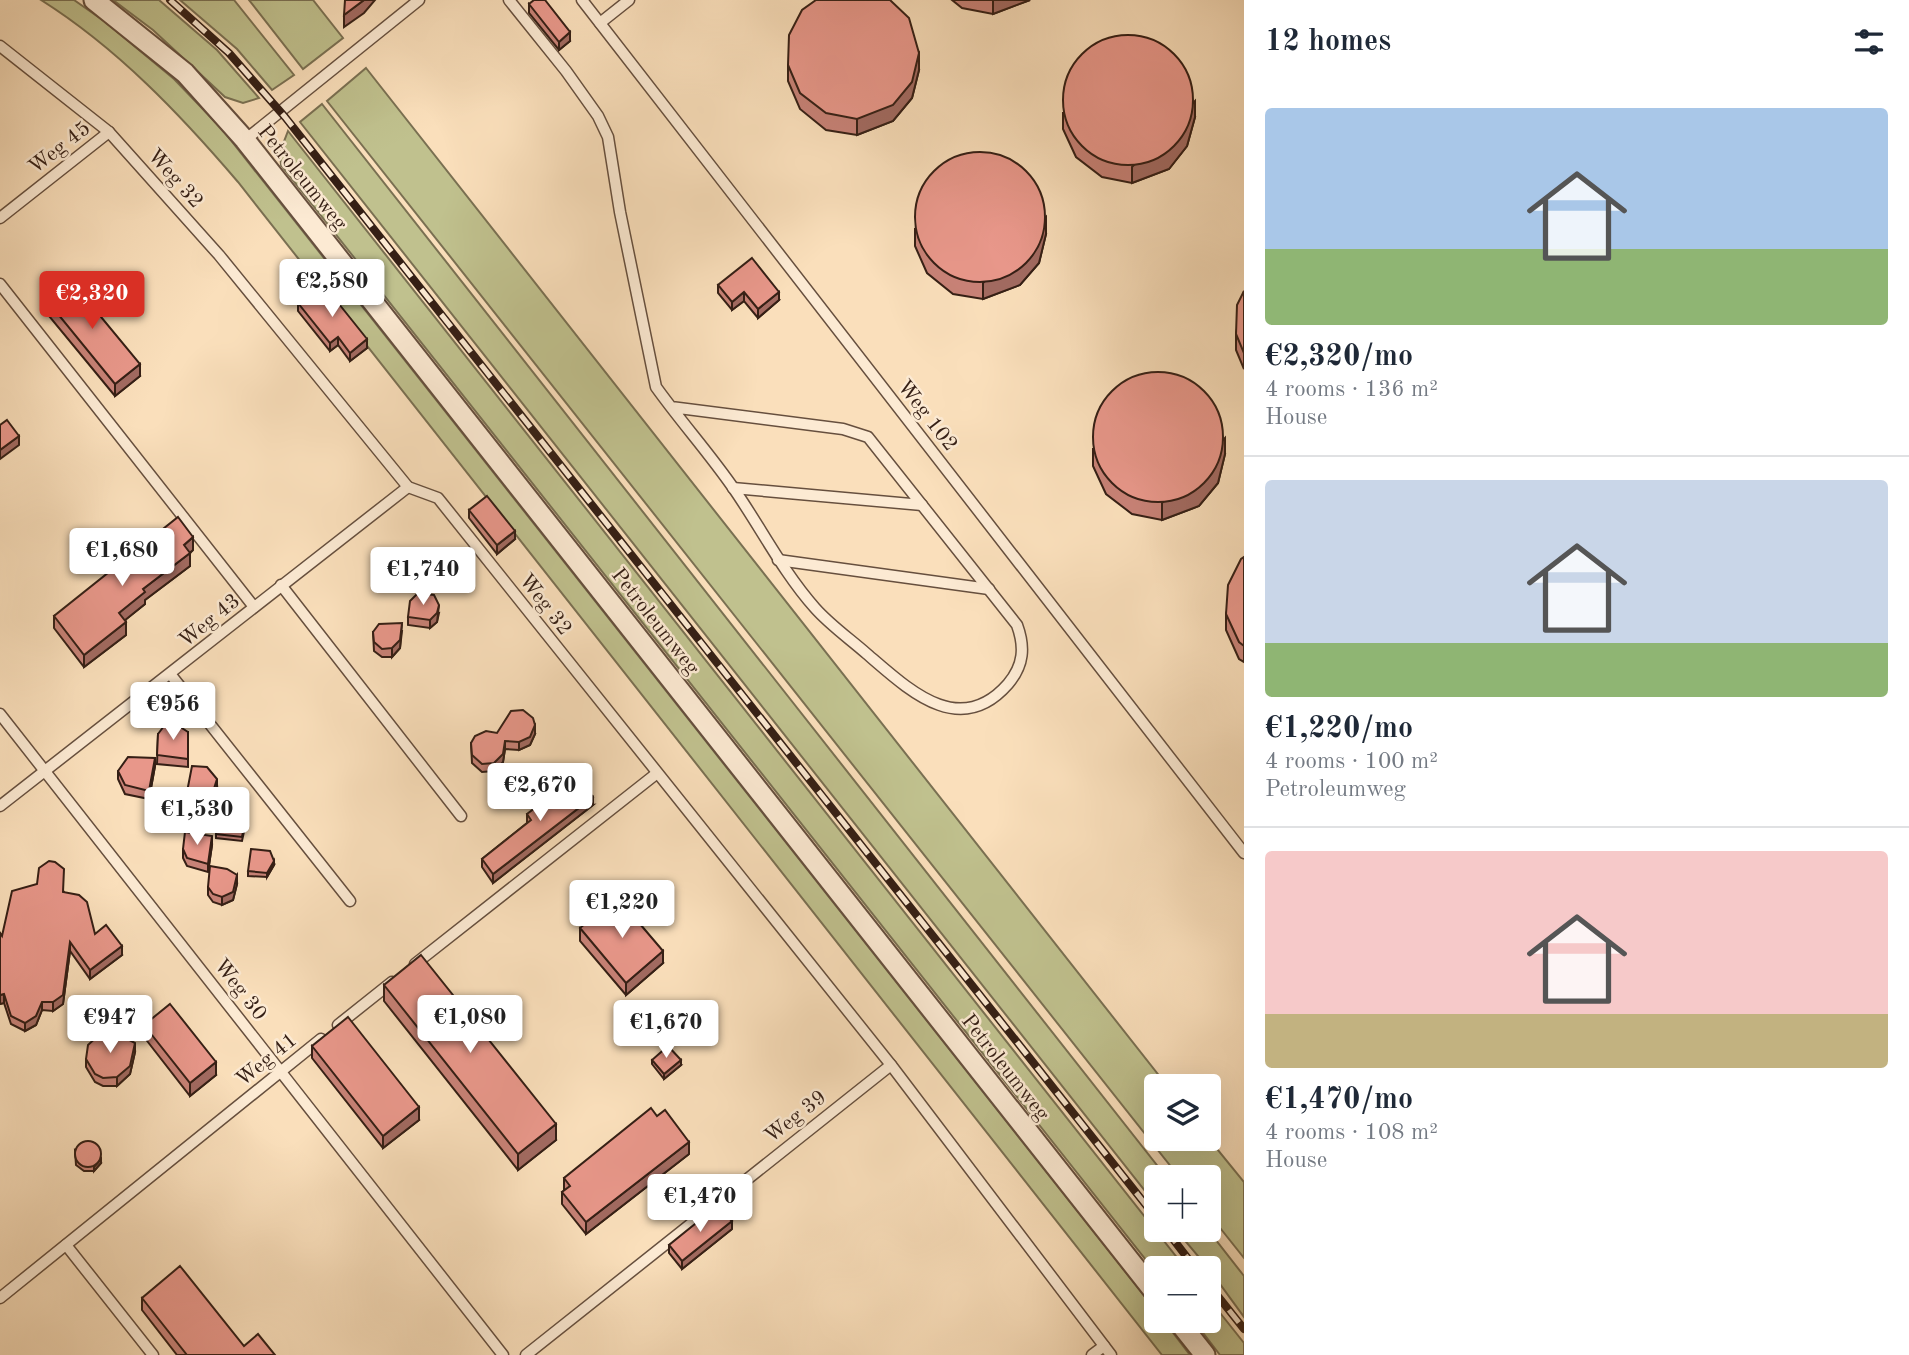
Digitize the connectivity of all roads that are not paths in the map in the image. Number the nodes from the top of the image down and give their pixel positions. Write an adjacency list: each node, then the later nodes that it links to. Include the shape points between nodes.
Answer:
1 (94, 0): 9 (street, Petroleumweg, via 185,73)
2 (419, 0): 9 (lane)
3 (509, 0): 12 (lane, via 566,71 608,137 650,367 656,387)
4 (582, 0): 6 (lane, Weg 102)
5 (629, 0): 6 (lane)
6 (600, 23): 26 (lane, Weg 102)
7 (0, 46): 8 (lane, Weg 32)
8 (109, 132): 10 (lane, Weg 45); 13 (lane, Weg 32, via 219,255)
9 (245, 140): 33 (street, Petroleumweg)
10 (0, 218)
11 (0, 284): 19 (lane)
12 (671, 407): 14 (lane); 15 (lane, via 858,433 876,446)
13 (408, 487): 17 (lane, Weg 43); 23 (lane, Weg 32, via 438,498)
14 (733, 488): 15 (lane); 16 (lane)
15 (922, 505): 18 (lane)
16 (778, 560): 18 (lane); 18 (lane, via 816,609 897,679 921,698 950,707 975,706 1000,692 1023,656 1017,625)
17 (281, 586): 19 (lane, Weg 43); 25 (lane)
18 (989, 589)
19 (254, 607): 20 (lane, Weg 43)
20 (171, 675): 22 (lane, Weg 43); 27 (lane)
21 (0, 714): 22 (lane, Weg 30)
22 (45, 771): 24 (lane, Weg 43); 31 (lane, Weg 30)
23 (656, 774): 28 (lane); 30 (lane, Weg 32)
24 (0, 806)
25 (461, 816)
26 (1244, 853)
27 (350, 901)
28 (409, 969)
29 (398, 978): 31 (lane, Weg 41)
30 (891, 1065): 36 (lane, Weg 32); 39 (lane, Weg 39)
31 (281, 1071): 32 (lane, Weg 41); 38 (lane, Weg 30)
32 (65, 1245): 34 (lane, Weg 41); 37 (lane)
33 (1144, 1279)
34 (0, 1298)
35 (1188, 1333): 42 (street)
36 (1104, 1346): 40 (lane); 41 (lane, Weg 32)
37 (153, 1355)
38 (503, 1355)
39 (526, 1355)
40 (1092, 1355)
41 (1111, 1355)
42 (1205, 1355)

